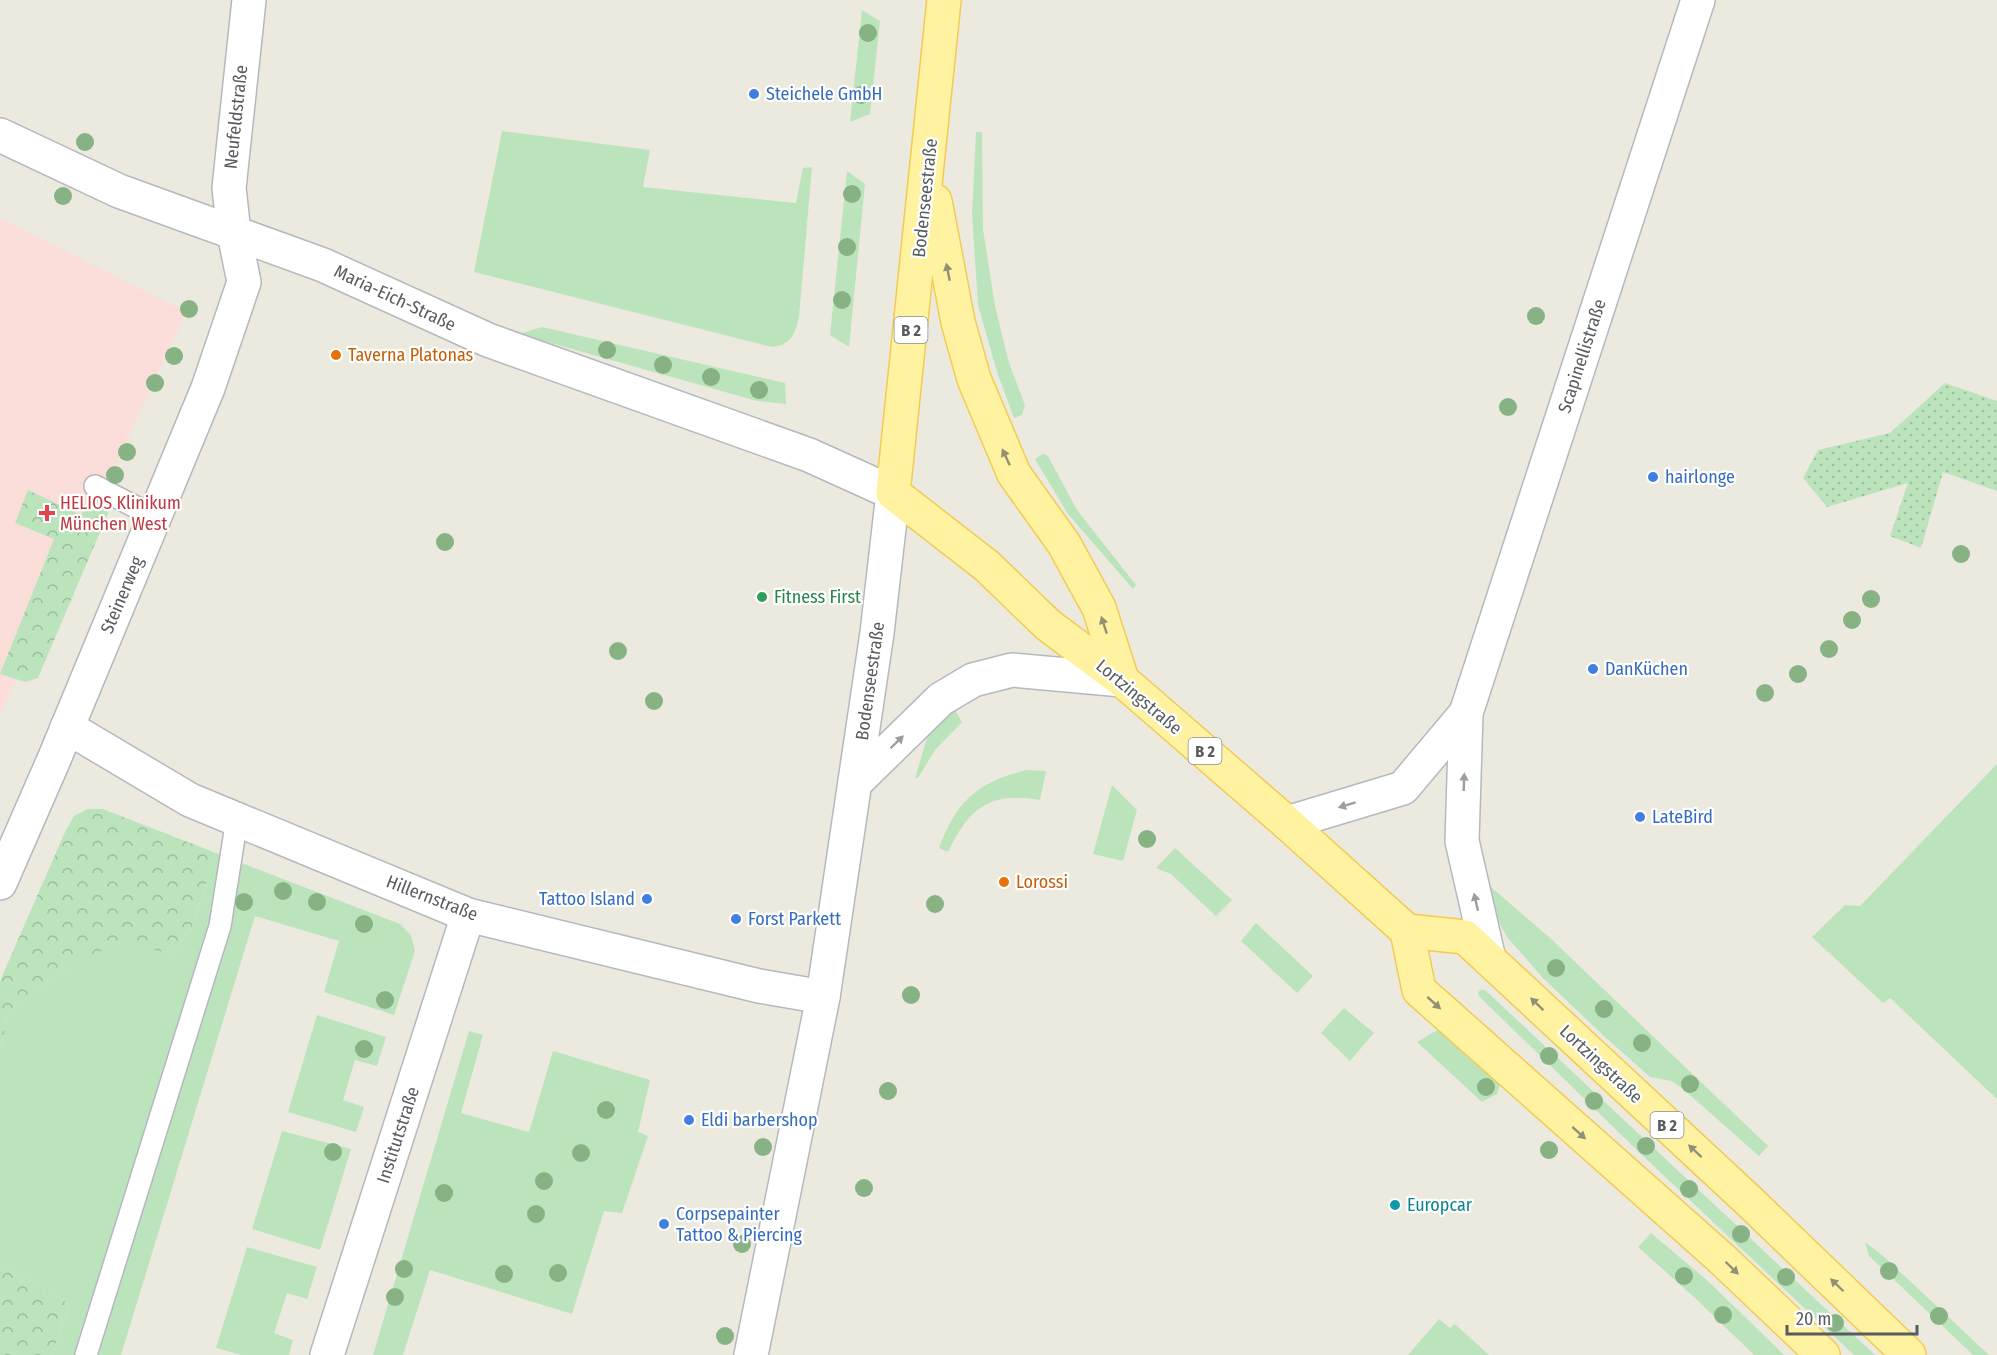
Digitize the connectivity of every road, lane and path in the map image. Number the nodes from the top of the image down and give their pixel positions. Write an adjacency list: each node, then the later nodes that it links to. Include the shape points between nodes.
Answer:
1 (249, 0): 6 (street, Neufeldstraße, via 229,188)
2 (944, 0): 5 (main road, Bodenseestraße / B 2)
3 (1698, 0): 11 (street, Scapinellistraße)
4 (0, 135): 6 (street, Maria-Eich-Straße, via 119,191)
5 (928, 167): 8 (main road, Bodenseestraße / B 2); 10 (main road, one-way to 5, via 1099,608 1064,544 1014,474 974,379 958,322)
6 (234, 233): 8 (street, Maria-Eich-Straße, via 323,265 488,340 809,455); 9 (street, Steinerweg, via 244,282 208,388)
7 (95, 486): 9 (lane)
8 (893, 493): 10 (main road, Lortzingstraße / B 2, via 987,566 1048,625); 13 (street, Bodenseestraße, via 878,633)
9 (154, 517): 12 (street, Steinerweg)
10 (1122, 680): 13 (street, one-way to 10, via 941,699 973,680 1012,670); 15 (main road, Lortzingstraße / B 2)
11 (1466, 712): 15 (street, Scapinellistraße, one-way to 15, via 1403,788); 19 (street, Scapinellistraße, one-way to 11, via 1462,841)
12 (67, 728): 14 (street, Hillernstraße, via 190,800); 16 (street, Steinerweg)
13 (855, 783): 20 (street, Bodenseestraße)
14 (237, 819): 17 (street, Hillernstraße); 21 (lane, via 220,926)
15 (1287, 823): 18 (main road, Lortzingstraße / B 2)
16 (0, 883)
17 (468, 915): 20 (street, Hillernstraße, via 759,986); 22 (street, Institutstraße)
18 (1407, 931): 19 (main road, Lortzingstraße / B 2, via 1465,937); 24 (main road, one-way to 24, via 1419,990 1722,1259)
19 (1489, 958): 25 (main road, Lortzingstraße / B 2, one-way to 19)
20 (823, 997): 23 (street, Bodenseestraße)
21 (86, 1355)
22 (327, 1355)
23 (751, 1355)
24 (1822, 1355)
25 (1909, 1355)

